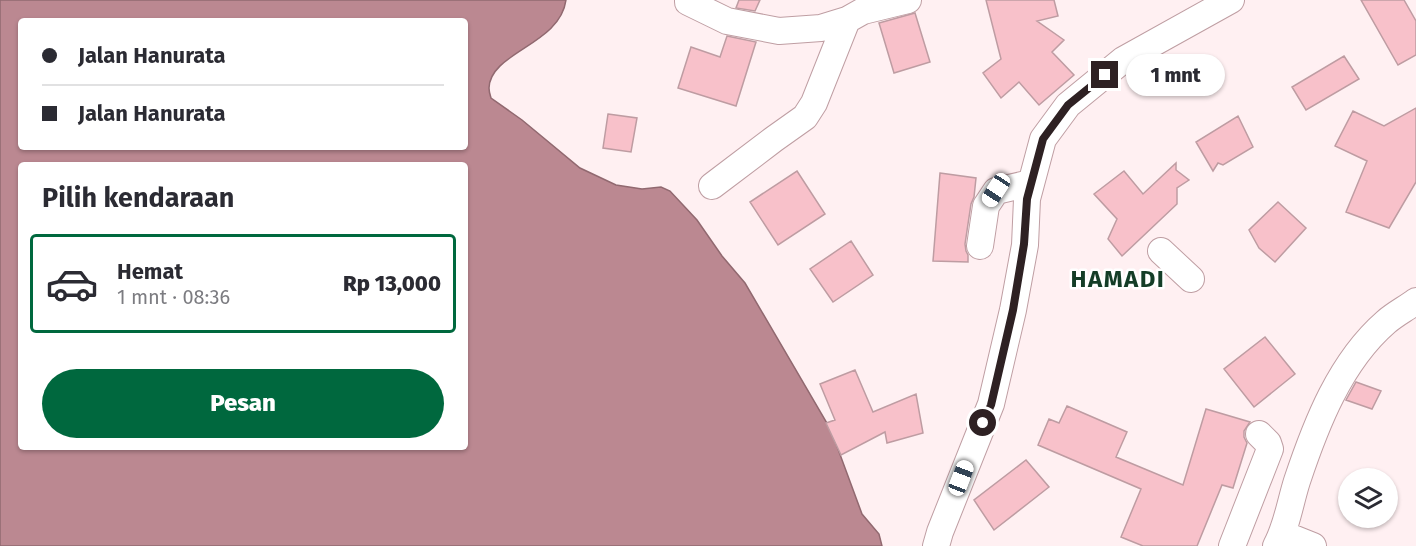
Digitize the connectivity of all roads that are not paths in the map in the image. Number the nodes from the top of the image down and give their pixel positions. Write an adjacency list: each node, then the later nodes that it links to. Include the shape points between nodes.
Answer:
1 (688, 0): 4 (street, via 727,21 778,31 821,28)
2 (908, 0): 4 (street, via 863,11)
3 (1231, 0): 5 (street, via 1123,60 1068,105 1043,139)
4 (847, 20): 6 (street, via 814,104 805,117)
5 (1031, 183): 7 (street, via 996,190 986,206); 13 (street, via 1013,310 991,405)
6 (712, 186)
7 (980, 246)
8 (1161, 251): 9 (street)
9 (1191, 279)
10 (1416, 301): 12 (street, via 1386,322 1347,368 1321,417)
11 (1259, 434): 14 (street, via 1268,442 1269,449)
12 (1279, 540): 15 (street)
13 (936, 546)
14 (1232, 546)
15 (1313, 546)

